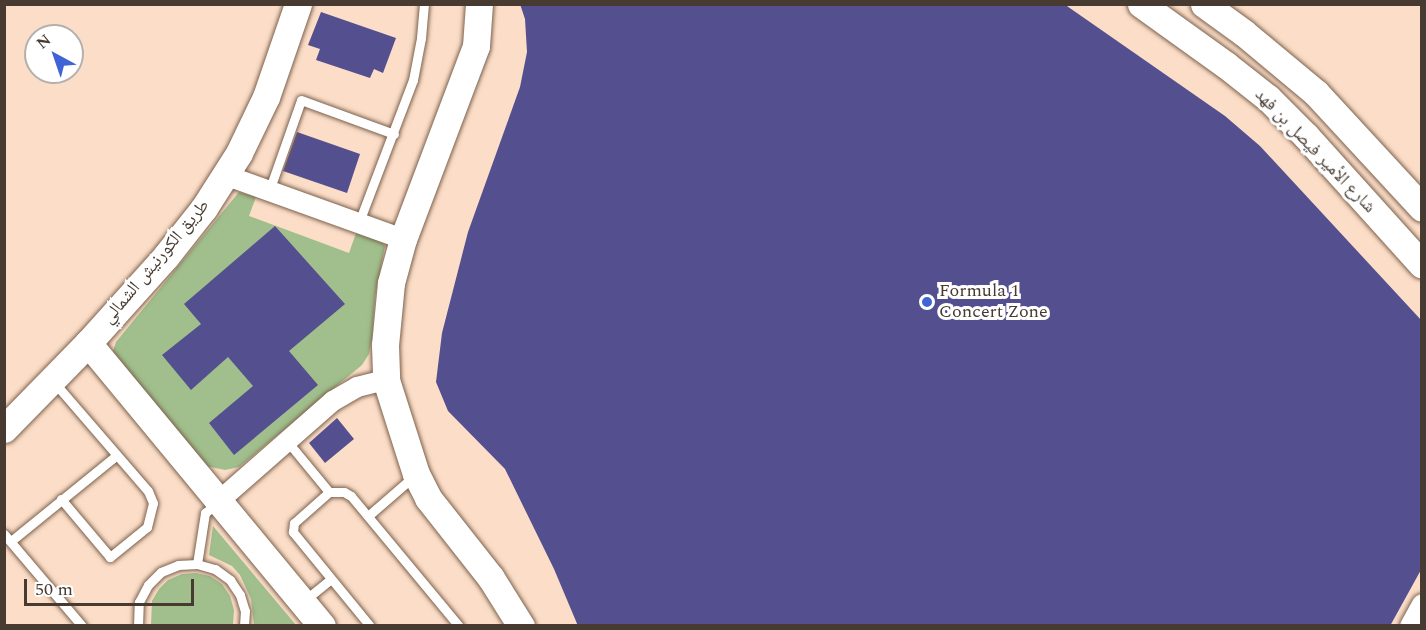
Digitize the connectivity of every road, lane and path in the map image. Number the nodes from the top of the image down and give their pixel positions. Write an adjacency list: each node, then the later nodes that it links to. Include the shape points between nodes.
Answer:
1 (298, 4): 7 (main road, طريق الكورنيش الشمالي, via 266,97)
2 (424, 4): 6 (lane, via 418,57)
3 (479, 4): 11 (main road, via 476,46)
4 (1141, 4): 12 (main road, شارع الأمير فيصل بن فهد, via 1268,98)
5 (1204, 4): 9 (main road, شارع الأمير فيصل بن فهد, via 1316,93)
6 (394, 134): 8 (lane, via 301,100); 10 (lane)
7 (225, 175): 8 (street); 13 (main road, طريق الكورنيش الشمالي, via 185,232)
8 (269, 190): 10 (street)
9 (1419, 200)
10 (359, 222): 11 (street)
11 (403, 239): 15 (main road, via 391,283)
12 (1422, 265)
13 (88, 343): 14 (main road, طريق الكورنيش الشمالي); 22 (main road)
14 (51, 379): 16 (main road, طريق الكورنيش الشمالي); 18 (lane)
15 (386, 380): 17 (street, via 357,387 333,401); 19 (main road)
16 (4, 429)
17 (287, 441): 20 (lane); 22 (street)
18 (117, 455): 21 (lane); 21 (lane, via 148,490 153,503 147,527 110,557)
19 (416, 474): 23 (lane); 35 (main road, via 428,498 491,578)
20 (329, 492): 23 (lane, via 344,492); 26 (lane, via 294,523 293,532)
21 (61, 499): 24 (lane)
22 (219, 501): 25 (lane, via 205,513); 27 (main road)
23 (368, 516): 34 (lane)
24 (8, 538): 29 (lane)
25 (197, 564): 30 (lane, via 178,565 161,572 148,585 139,602); 31 (lane, via 215,569 230,580 240,595)
26 (331, 579): 27 (lane); 33 (lane)
27 (303, 602): 32 (main road)
28 (1422, 604): 36 (street)
29 (82, 626)
30 (138, 626)
31 (244, 626)
32 (322, 626)
33 (370, 626)
34 (459, 626)
35 (521, 626)
36 (1410, 626)

